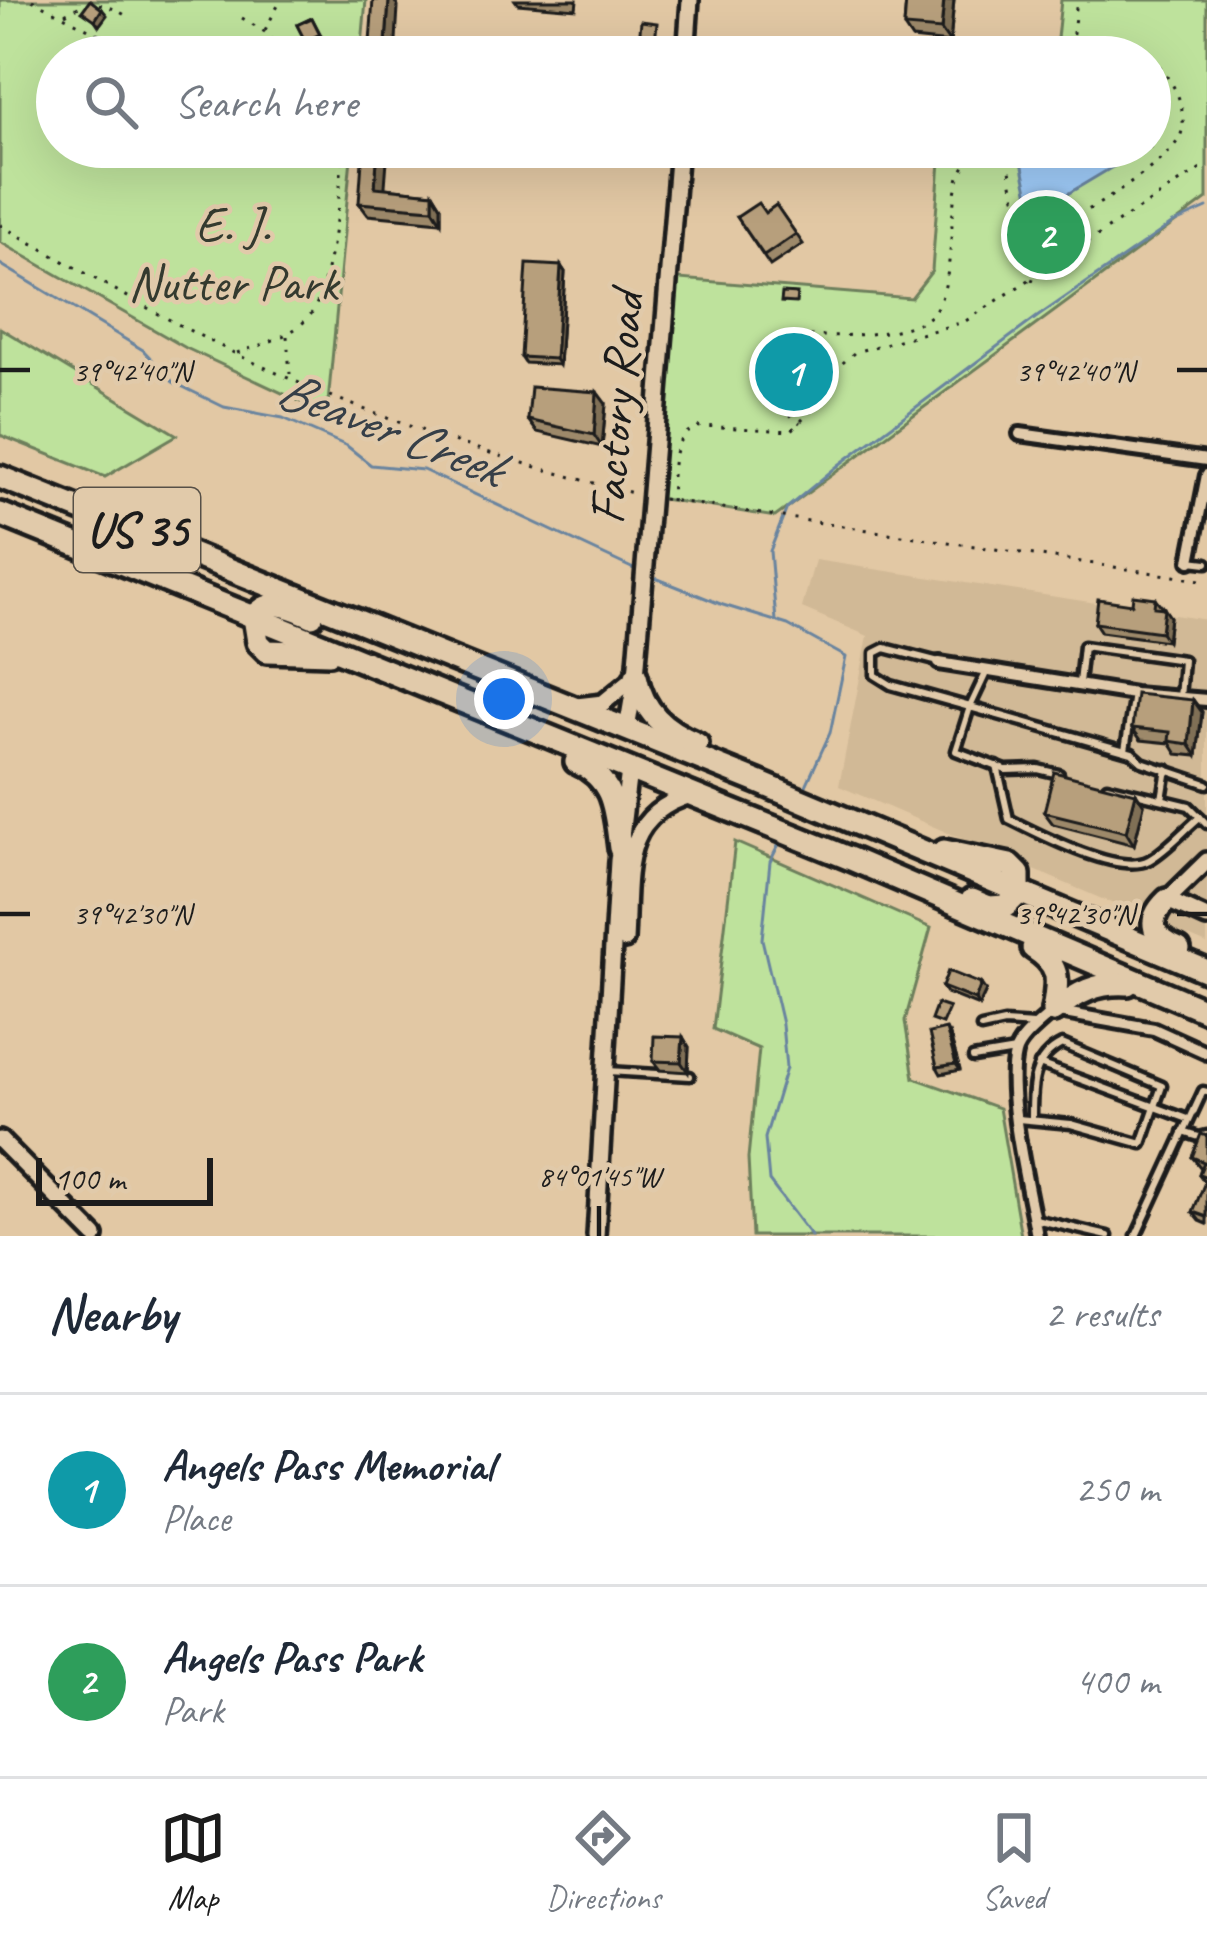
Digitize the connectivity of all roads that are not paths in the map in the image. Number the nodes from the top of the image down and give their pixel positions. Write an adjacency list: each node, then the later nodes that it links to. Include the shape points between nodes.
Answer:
1 (690, 0): 2 (street)
2 (687, 36)
3 (677, 168): 16 (street, Factory Road)
4 (1020, 434): 5 (street)
5 (1207, 460)
6 (1207, 476): 9 (street)
7 (0, 477): 22 (highway, US 35)
8 (0, 514): 11 (highway, US 35)
9 (1190, 561): 10 (lane)
10 (1207, 563)
11 (254, 617): 12 (highway, US 35); 13 (highway, via 267,651); 22 (highway, via 266,605 291,607 514,697)
12 (278, 627): 13 (highway, US 35); 24 (highway, via 317,634 580,740 606,742)
13 (352, 658): 18 (highway, US 35)
14 (939, 662): 15 (street); 23 (lane, via 885,648 875,653 875,675)
15 (987, 671): 17 (street); 23 (lane)
16 (636, 676): 22 (street, via 603,703); 24 (street, Factory Road); 32 (highway, via 664,727)
17 (1079, 686): 19 (street); 20 (lane, via 1082,646 1183,660)
18 (427, 689): 28 (highway, US 35); 38 (highway, via 443,708 596,772 614,800)
19 (1134, 694): 20 (street); 25 (lane)
20 (1180, 698): 21 (street)
21 (1207, 700)
22 (565, 704): 24 (highway, US 35)
23 (970, 707): 25 (lane); 26 (lane, via 956,752)
24 (627, 729): 32 (highway, US 35)
25 (1125, 751): 27 (lane)
26 (997, 766): 29 (lane); 35 (lane, via 1009,819 1128,865 1148,860)
27 (1167, 769): 31 (lane); 34 (lane)
28 (629, 770): 32 (highway, via 682,764); 33 (highway, US 35); 38 (street)
29 (1079, 779)
30 (1100, 784): 34 (lane)
31 (1207, 784)
32 (754, 794): 33 (highway, US 35); 37 (highway, US 35); 37 (highway, US 35)
33 (691, 795): 50 (street, via 653,811 635,836)
34 (1162, 799): 35 (lane)
35 (1200, 817): 36 (lane)
36 (1207, 824)
37 (834, 826): 40 (highway, US 35); 41 (highway, via 989,907 1006,906); 41 (highway, US 35, via 1010,865)
38 (620, 848): 50 (street)
39 (1207, 861): 42 (street)
40 (889, 876): 46 (highway, US 35); 48 (highway, via 922,904 1051,960)
41 (1019, 893): 45 (highway)
42 (1167, 900): 43 (street); 44 (highway, via 1153,916 1155,932)
43 (1207, 918)
44 (1207, 961)
45 (1207, 971)
46 (1148, 986): 47 (highway, US 35); 48 (highway, via 1102,983)
47 (1207, 1011)
48 (1045, 1018): 49 (lane); 51 (street); 52 (street, via 1154,1028)
49 (981, 1028)
50 (610, 1043): 55 (street)
51 (1015, 1051): 53 (lane); 59 (street)
52 (1207, 1053)
53 (974, 1058)
54 (1039, 1064): 58 (lane); 58 (lane, via 1068,1045 1162,1086); 60 (lane)
55 (608, 1071): 56 (lane); 67 (street)
56 (690, 1076)
57 (1207, 1092): 61 (lane)
58 (1155, 1106): 60 (lane, via 1142,1144); 61 (lane)
59 (1018, 1119): 60 (lane); 65 (street)
60 (1032, 1119)
61 (1189, 1120): 62 (lane)
62 (1183, 1132): 63 (lane); 70 (lane)
63 (1207, 1135)
64 (0, 1140): 66 (street)
65 (1034, 1218): 68 (street); 69 (lane)
66 (94, 1236)
67 (596, 1236)
68 (1036, 1236)
69 (1108, 1236)
70 (1136, 1236)

